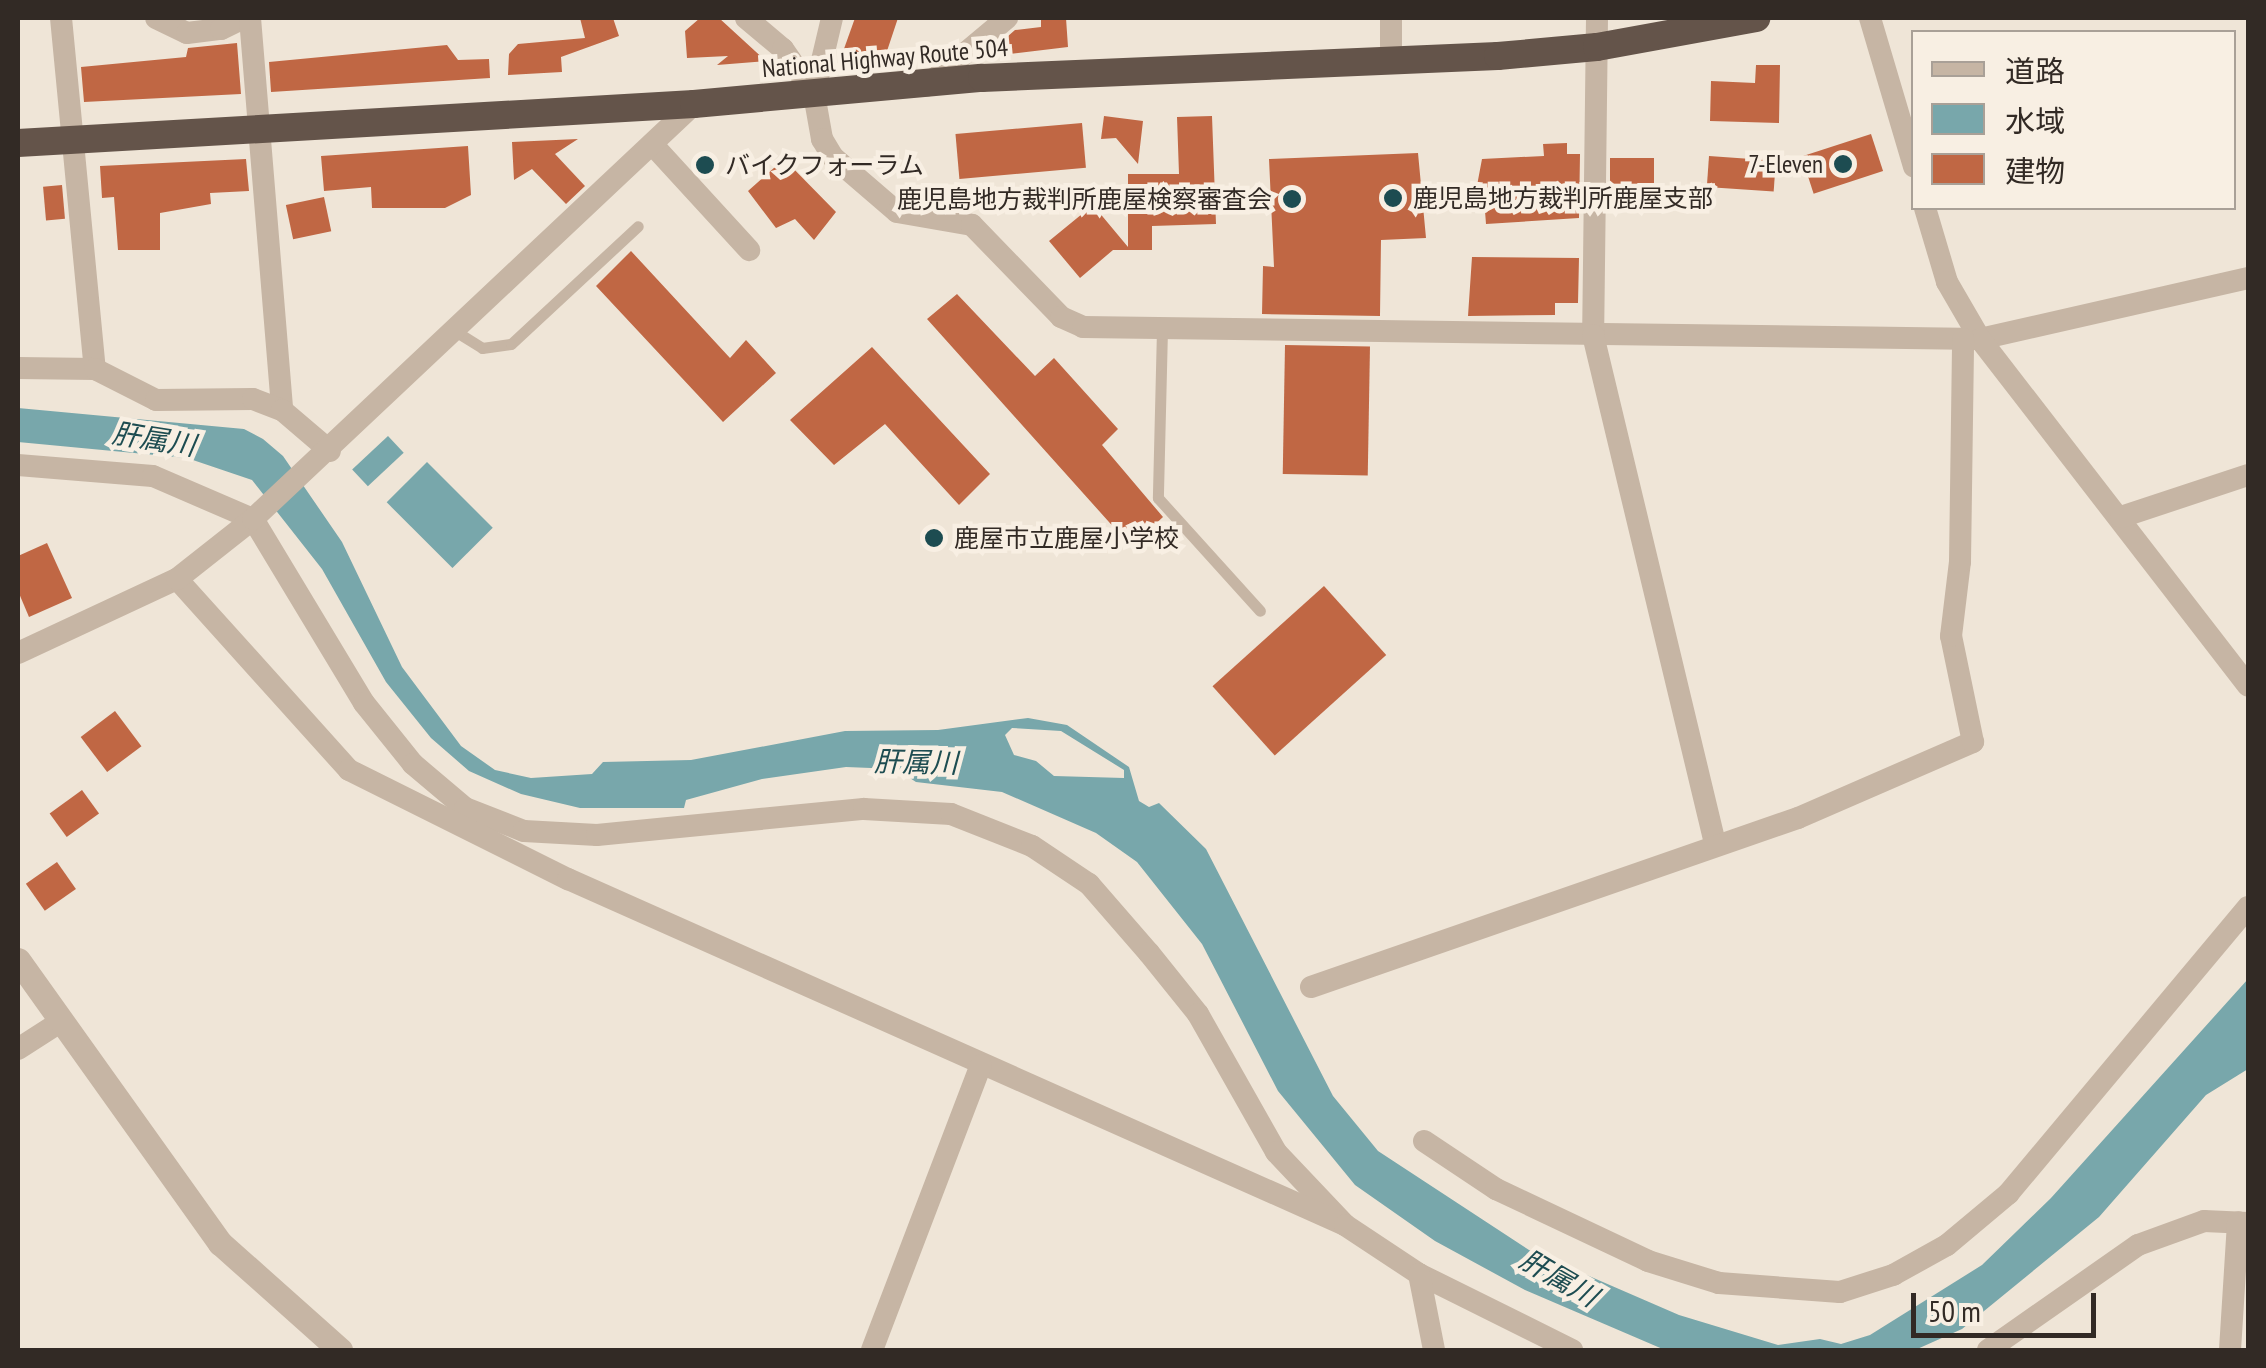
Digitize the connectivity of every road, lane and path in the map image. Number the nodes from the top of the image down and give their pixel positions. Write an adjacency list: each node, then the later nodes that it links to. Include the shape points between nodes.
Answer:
1 (61, 18): 17 (street)
2 (156, 18): 3 (street, via 187,33)
3 (247, 18): 16 (street)
4 (746, 18): 14 (street, via 783,48)
5 (832, 18): 14 (street)
6 (1007, 18): 13 (street)
7 (1391, 18): 12 (street)
8 (1597, 18): 11 (street)
9 (1756, 18): 11 (highway, National Highway Route 504)
10 (1870, 18): 20 (street)
11 (1597, 47): 12 (highway, National Highway Route 504); 27 (street)
12 (1391, 61): 13 (highway, National Highway Route 504)
13 (926, 86): 14 (highway, National Highway Route 504)
14 (814, 94): 15 (highway, National Highway Route 504); 25 (street, via 822,139 833,157 897,212 972,225 1061,317 1084,327)
15 (694, 104): 16 (highway, National Highway Route 504); 19 (street)
16 (255, 129): 17 (highway, National Highway Route 504); 31 (street, via 266,158)
17 (74, 139): 18 (highway, National Highway Route 504); 30 (street)
18 (18, 142)
19 (652, 144): 23 (street); 26 (street)
20 (1911, 155)
21 (1926, 210): 28 (street)
22 (638, 226): 26 (lane, via 511,344 482,348)
23 (749, 250)
24 (2248, 278): 28 (street)
25 (1162, 329): 27 (street); 38 (lane, via 1158,498)
26 (455, 331): 32 (street)
27 (1593, 335): 28 (street); 41 (street)
28 (1972, 339): 35 (street); 41 (street, via 1951,636 1973,742 1798,818)
29 (18, 368): 30 (street)
30 (95, 369): 31 (street, via 156,400 253,399)
31 (282, 410): 32 (street)
32 (330, 452): 36 (street)
33 (18, 465): 36 (street, via 153,476 200,490)
34 (2248, 474): 35 (street)
35 (2121, 517): 40 (street)
36 (253, 519): 37 (street); 50 (street, via 364,702 413,764 465,808 524,831 597,836 864,809 952,814 1032,846 1089,884 1149,952 1198,1014 1276,1152)
37 (177, 579): 39 (street); 47 (street, via 349,770 568,879)
38 (1260, 611)
39 (18, 653)
40 (2248, 686)
41 (1715, 843): 44 (street)
42 (2248, 907): 48 (street, via 2008,1194 1948,1245 1840,1292 1719,1284 1648,1261 1496,1189)
43 (18, 960): 45 (street)
44 (1311, 987)
45 (60, 1022): 46 (street); 53 (street, via 220,1243)
46 (18, 1049)
47 (981, 1065): 50 (street); 54 (street)
48 (1424, 1141)
49 (2243, 1222): 52 (street, via 2204,1221 2138,1245); 57 (street)
50 (1345, 1225): 51 (street)
51 (1418, 1274): 55 (street); 56 (street)
52 (1999, 1347)
53 (340, 1350)
54 (872, 1350)
55 (1434, 1350)
56 (1569, 1350)
57 (2230, 1350)

